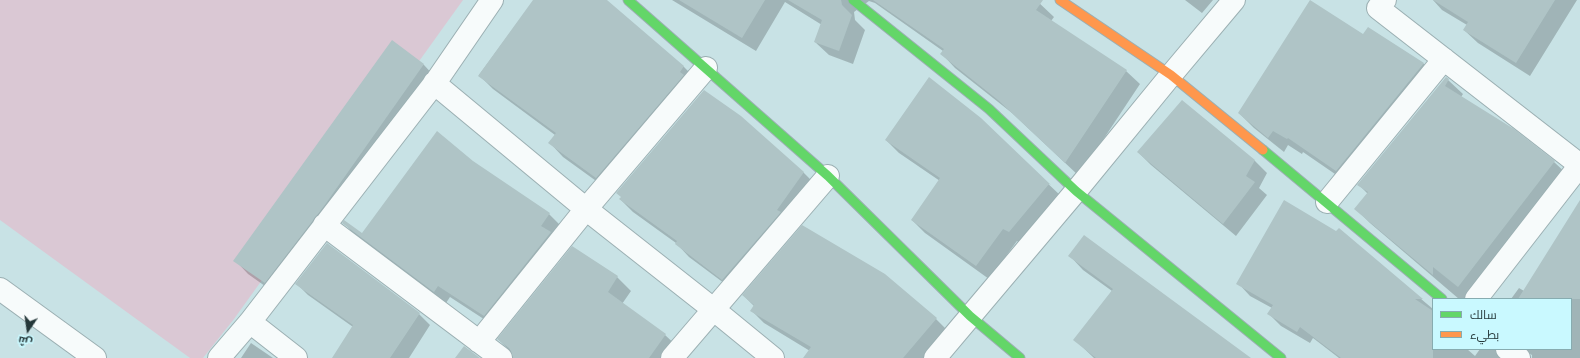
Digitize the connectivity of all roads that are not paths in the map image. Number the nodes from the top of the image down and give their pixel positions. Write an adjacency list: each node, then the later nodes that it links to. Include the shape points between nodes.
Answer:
1 (492, 0): 10 (street)
2 (628, 0): 8 (street)
3 (853, 0): 13 (street, via 989,109)
4 (1060, 0): 9 (street)
5 (1234, 0): 9 (street)
6 (1385, 0): 7 (street, via 1378,8)
7 (1444, 59): 11 (street); 14 (street)
8 (706, 68): 12 (street); 15 (street)
9 (1171, 74): 13 (street); 14 (street)
10 (434, 83): 15 (street); 16 (street)
11 (1580, 165): 19 (street)
12 (828, 176): 20 (street); 21 (street)
13 (1076, 191): 21 (street); 33 (street)
14 (1327, 202): 18 (street)
15 (586, 209): 20 (street); 23 (street)
16 (324, 225): 22 (street); 23 (street)
17 (0, 289): 25 (street)
18 (1441, 298)
19 (1477, 298)
20 (713, 309): 29 (street); 30 (street)
21 (970, 316): 31 (street); 32 (street)
22 (250, 322): 26 (street); 27 (street)
23 (479, 342): 28 (street)
24 (1508, 350): 34 (street)
25 (95, 358)
26 (219, 358)
27 (296, 358)
28 (501, 358)
29 (672, 358)
30 (773, 358)
31 (935, 358)
32 (1020, 358)
33 (1281, 358)
34 (1519, 358)

